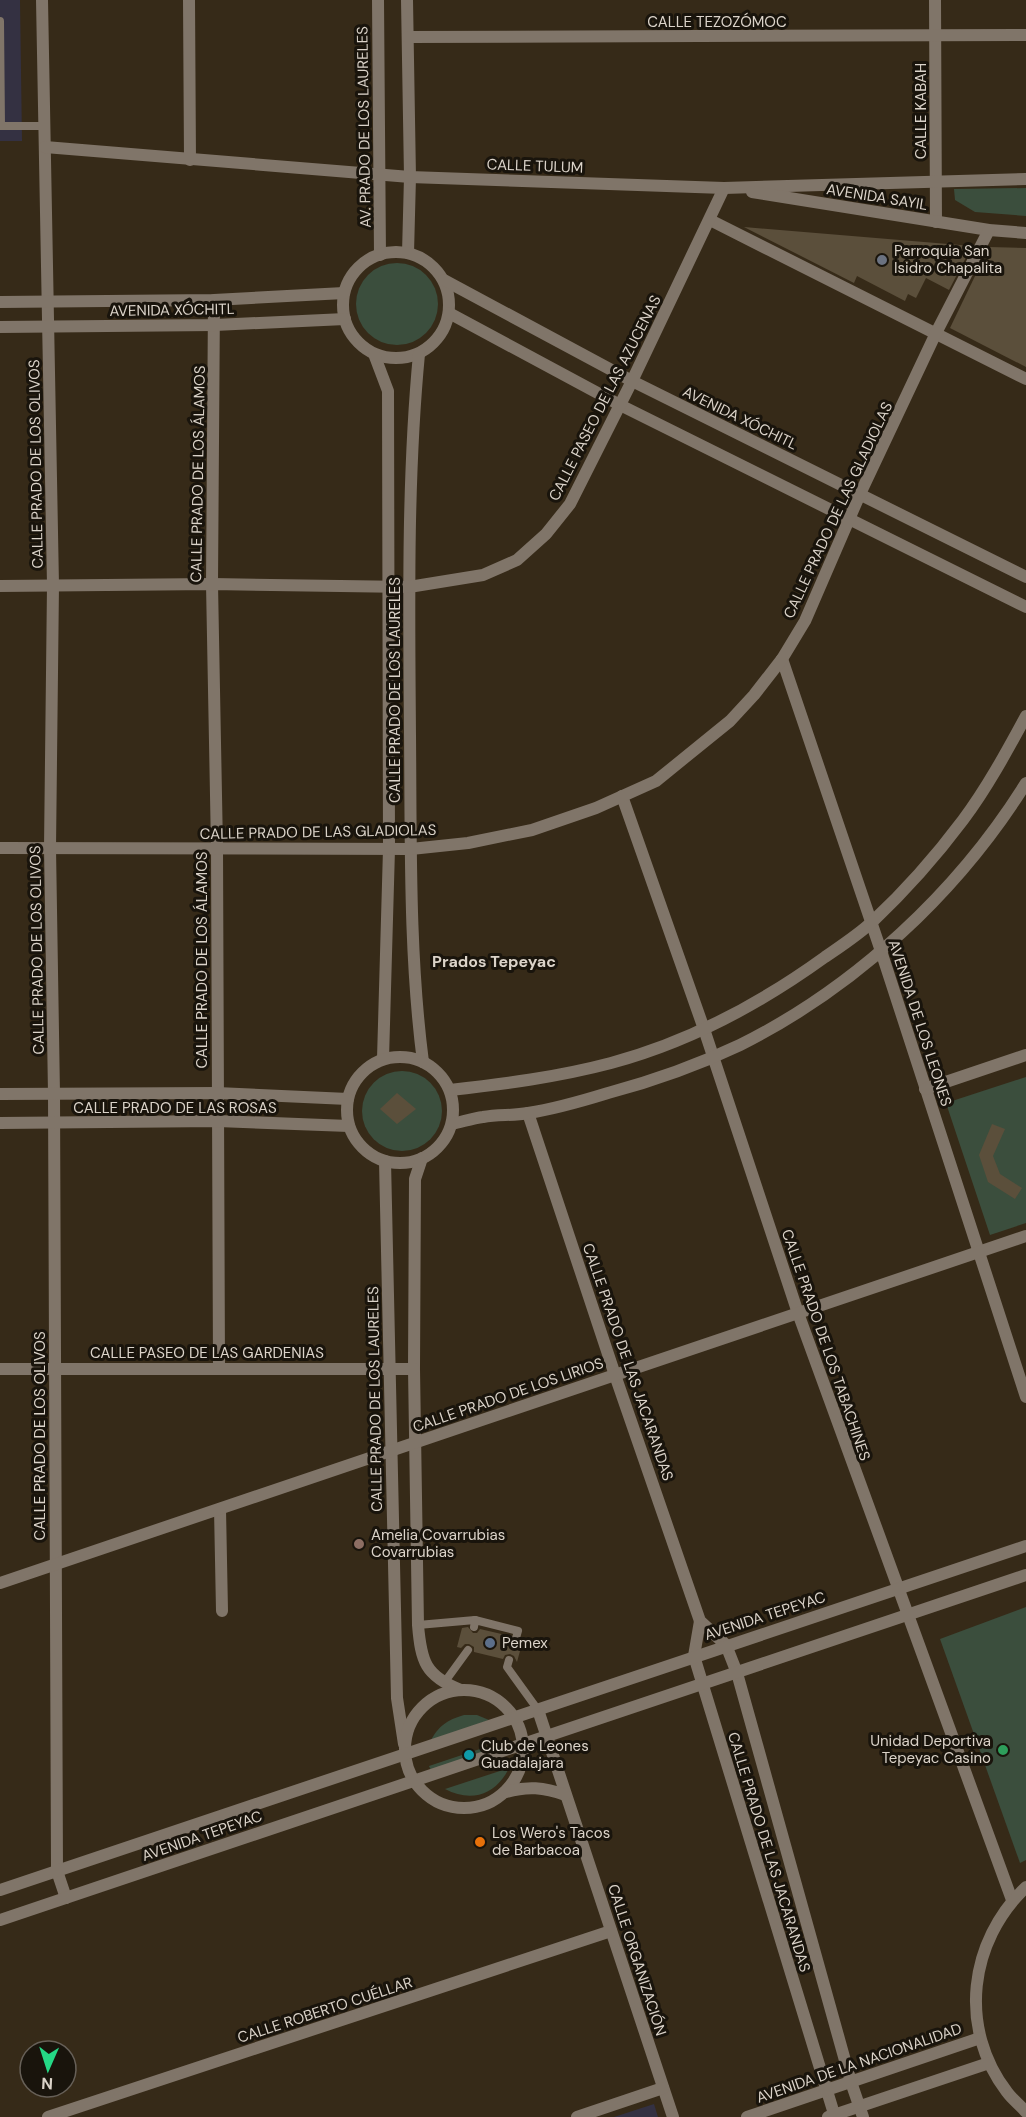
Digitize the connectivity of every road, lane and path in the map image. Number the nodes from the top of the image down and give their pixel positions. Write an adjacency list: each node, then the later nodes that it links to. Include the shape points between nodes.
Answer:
1 (42, 0): 12 (street, CALLE PRADO DE LOS OLIVOS)
2 (189, 0): 14 (street)
3 (378, 0): 15 (street, AV. PRADO DE LOS LAURELES)
4 (407, 0): 9 (street)
5 (935, 0): 8 (street, CALLE KABAH)
6 (0, 21): 10 (lane)
7 (1026, 35): 8 (street, CALLE TEZOZÓMOC)
8 (935, 36): 9 (street, CALLE TEZOZÓMOC); 18 (street, CALLE KABAH)
9 (408, 37): 16 (street)
10 (0, 47): 11 (lane)
11 (0, 126): 12 (lane)
12 (44, 126): 13 (street, CALLE PRADO DE LOS OLIVOS)
13 (45, 147): 14 (street, CALLE TULUM); 29 (street, CALLE PRADO DE LOS OLIVOS)
14 (190, 160): 15 (street, CALLE TULUM)
15 (380, 174): 16 (street, CALLE TULUM); 25 (street, AV. PRADO DE LOS LAURELES)
16 (410, 177): 19 (street, CALLE TULUM); 24 (street)
17 (1026, 179): 18 (street, CALLE TULUM)
18 (936, 180): 19 (street, CALLE TULUM); 21 (street, CALLE KABAH)
19 (724, 188): 20 (street, CALLE PASEO DE LAS AZUCENAS); 21 (street, AVENIDA SAYIL)
20 (710, 220): 36 (street); 40 (street, CALLE PASEO DE LAS AZUCENAS)
21 (936, 222): 22 (street, AVENIDA SAYIL)
22 (989, 230): 23 (street, AVENIDA SAYIL); 36 (street, CALLE PRADO DE LAS GLADIOLAS)
23 (1026, 233)
24 (408, 253): 25 (street); 26 (street, via 425,260)
25 (380, 255): 27 (street, via 353,273)
26 (444, 280): 31 (street); 40 (street, AVENIDA XÓCHITL)
27 (344, 293): 28 (street, AVENIDA XÓCHITL); 32 (street)
28 (214, 300): 29 (street, AVENIDA XÓCHITL); 33 (street, CALLE PRADO DE LOS ÁLAMOS)
29 (48, 301): 30 (street, AVENIDA XÓCHITL); 34 (street, CALLE PRADO DE LOS OLIVOS)
30 (0, 302)
31 (449, 313): 38 (street, via 442,333); 41 (street)
32 (345, 319): 33 (street, AVENIDA XÓCHITL); 37 (street, via 353,336)
33 (215, 325): 34 (street, AVENIDA XÓCHITL); 45 (street, CALLE PRADO DE LOS ÁLAMOS)
34 (48, 326): 35 (street, AVENIDA XÓCHITL); 46 (street, CALLE PRADO DE LOS OLIVOS)
35 (0, 327)
36 (936, 333): 39 (street); 42 (street, CALLE PRADO DE LAS GLADIOLAS)
37 (374, 354): 38 (street, via 396,358); 48 (street, CALLE PRADO DE LOS LAURELES, via 388,391)
38 (419, 354): 49 (street, CALLE PRADO DE LOS LAURELES)
39 (1026, 379)
40 (632, 381): 41 (street, CALLE PASEO DE LAS AZUCENAS); 42 (street, AVENIDA XÓCHITL)
41 (620, 405): 43 (street); 49 (street, CALLE PASEO DE LAS AZUCENAS, via 570,504 546,534 517,560 483,575)
42 (860, 494): 43 (street, CALLE PRADO DE LAS GLADIOLAS); 44 (street, AVENIDA XÓCHITL)
43 (850, 519): 50 (street); 51 (street, CALLE PRADO DE LAS GLADIOLAS, via 805,621)
44 (1026, 577)
45 (212, 584): 46 (street, CALLE PASEO DE LAS AZUCENAS); 48 (street, CALLE PASEO DE LAS AZUCENAS); 57 (street, CALLE PRADO DE LOS ÁLAMOS)
46 (52, 585): 47 (street, CALLE PASEO DE LAS AZUCENAS); 56 (street, CALLE PRADO DE LOS OLIVOS)
47 (0, 586)
48 (389, 586): 49 (street, CALLE PASEO DE LAS AZUCENAS); 58 (street, CALLE PRADO DE LOS LAURELES)
49 (409, 587): 59 (street, CALLE PRADO DE LOS LAURELES)
50 (1026, 607)
51 (782, 659): 54 (street, CALLE PRADO DE LAS GLADIOLAS, via 721,728 656,781); 60 (street, AVENIDA DE LOS LEONES)
52 (1026, 716): 60 (street, via 964,819)
53 (1026, 786): 61 (street, via 950,885)
54 (622, 796): 59 (street, CALLE PRADO DE LAS GLADIOLAS, via 532,830); 62 (street, CALLE PRADO DE LOS TABACHINES)
55 (0, 848): 56 (street, CALLE PRADO DE LAS GLADIOLAS)
56 (50, 848): 57 (street, CALLE PRADO DE LAS GLADIOLAS); 71 (street, CALLE PRADO DE LOS OLIVOS)
57 (217, 848): 58 (street, CALLE PRADO DE LAS GLADIOLAS); 69 (street, CALLE PRADO DE LOS ÁLAMOS)
58 (389, 849): 59 (street, CALLE PRADO DE LAS GLADIOLAS); 65 (street, CALLE PRADO DE LOS LAURELES)
59 (411, 849): 66 (street, CALLE PRADO DE LOS LAURELES, via 416,1013)
60 (871, 923): 61 (street, AVENIDA DE LOS LEONES); 62 (street, via 800,975)
61 (881, 951): 64 (street, via 815,1001); 67 (street, AVENIDA DE LOS LEONES)
62 (704, 1029): 64 (street, CALLE PRADO DE LOS TABACHINES); 68 (street, via 621,1060 565,1074)
63 (1026, 1055): 67 (street)
64 (713, 1057): 73 (street, via 628,1087); 83 (street, CALLE PRADO DE LOS TABACHINES)
65 (383, 1059): 66 (street, via 403,1057); 72 (street, via 360,1075)
66 (423, 1062): 68 (street, via 439,1073)
67 (926, 1089): 82 (street, AVENIDA DE LOS LEONES)
68 (450, 1090): 77 (street)
69 (218, 1093): 71 (street, CALLE PRADO DE LAS ROSAS); 72 (street, CALLE PRADO DE LAS ROSAS); 74 (street, CALLE PRADO DE LOS ÁLAMOS)
70 (0, 1094): 71 (street, CALLE PRADO DE LAS ROSAS)
71 (54, 1094): 76 (street, CALLE PRADO DE LOS OLIVOS)
72 (348, 1099): 78 (street)
73 (528, 1113): 77 (street, via 484,1116); 89 (street, CALLE PRADO DE LAS JACARANDAS)
74 (218, 1121): 76 (street, CALLE PRADO DE LAS ROSAS); 78 (street, CALLE PRADO DE LAS ROSAS); 85 (street, CALLE PRADO DE LOS ÁLAMOS)
75 (0, 1123): 76 (street, CALLE PRADO DE LAS ROSAS)
76 (54, 1123): 84 (street, CALLE PRADO DE LOS OLIVOS)
77 (452, 1124): 79 (street, via 441,1144)
78 (349, 1126): 80 (street, via 367,1151)
79 (422, 1158): 80 (street, via 404,1163); 88 (street, via 415,1179)
80 (385, 1161): 87 (street, CALLE PRADO DE LOS LAURELES)
81 (1026, 1236): 82 (street, CALLE PRADO DE LOS LIRIOS)
82 (979, 1252): 83 (street, CALLE PRADO DE LOS LIRIOS); 90 (street, AVENIDA DE LOS LEONES)
83 (798, 1313): 89 (street, CALLE PRADO DE LOS LIRIOS); 98 (street, CALLE PRADO DE LOS TABACHINES)
84 (55, 1368): 85 (street, CALLE PASEO DE LAS GARDENIAS); 86 (street, CALLE PASEO DE LAS GARDENIAS); 95 (street, CALLE PRADO DE LOS OLIVOS)
85 (219, 1368): 87 (street, CALLE PASEO DE LAS GARDENIAS)
86 (0, 1369)
87 (390, 1369): 88 (street, CALLE PASEO DE LAS GARDENIAS); 92 (street, CALLE PRADO DE LOS LAURELES)
88 (414, 1369): 91 (street)
89 (615, 1374): 91 (street, CALLE PRADO DE LOS LIRIOS); 101 (street, CALLE PRADO DE LAS JACARANDAS)
90 (1026, 1397)
91 (414, 1443): 92 (street, CALLE PRADO DE LOS LIRIOS); 102 (street)
92 (391, 1450): 93 (street, CALLE PRADO DE LOS LIRIOS); 116 (street, CALLE PRADO DE LOS LAURELES, via 397,1698)
93 (220, 1509): 95 (street, CALLE PRADO DE LOS LIRIOS); 99 (street)
94 (1026, 1546): 98 (street, AVENIDA TEPEYAC)
95 (56, 1564): 97 (street, CALLE PRADO DE LOS LIRIOS); 120 (street, CALLE PRADO DE LOS OLIVOS)
96 (1026, 1575): 100 (street, AVENIDA TEPEYAC)
97 (0, 1583)
98 (897, 1589): 100 (street, CALLE PRADO DE LOS TABACHINES); 104 (street, AVENIDA TEPEYAC)
99 (222, 1611)
100 (906, 1616): 108 (street, AVENIDA TEPEYAC); 124 (street, CALLE PRADO DE LOS TABACHINES)
101 (700, 1621): 104 (street, CALLE PRADO DE LAS JACARANDAS); 106 (street, CALLE PRADO DE LAS JACARANDAS)
102 (418, 1625): 103 (lane, via 475,1624 518,1631); 109 (street, via 421,1654)
103 (516, 1638)
104 (726, 1645): 106 (street, AVENIDA TEPEYAC); 108 (street, CALLE PRADO DE LAS JACARANDAS)
105 (468, 1650): 109 (lane)
106 (694, 1656): 110 (street, CALLE PRADO DE LAS JACARANDAS); 112 (street, AVENIDA TEPEYAC)
107 (509, 1660): 112 (lane, via 507,1667)
108 (737, 1673): 110 (street, AVENIDA TEPEYAC); 129 (street, CALLE PRADO DE LAS JACARANDAS)
109 (444, 1683): 111 (street)
110 (702, 1684): 114 (street, AVENIDA TEPEYAC); 131 (street, CALLE PRADO DE LAS JACARANDAS)
111 (461, 1690): 113 (street, via 491,1697); 116 (street, via 437,1696 418,1711 406,1732)
112 (538, 1710): 113 (street, AVENIDA TEPEYAC); 114 (street, CALLE ORGANIZACIÓN)
113 (515, 1718): 115 (street); 116 (street, AVENIDA TEPEYAC)
114 (547, 1737): 115 (street, AVENIDA TEPEYAC); 119 (street, CALLE ORGANIZACIÓN)
115 (524, 1745): 117 (street, AVENIDA TEPEYAC); 118 (street, via 520,1771)
116 (404, 1750): 117 (street); 120 (street, AVENIDA TEPEYAC)
117 (413, 1781): 118 (street, via 436,1803 456,1808 477,1808); 123 (street, AVENIDA TEPEYAC)
118 (505, 1793): 119 (street, via 535,1787)
119 (565, 1794): 126 (street, CALLE ORGANIZACIÓN)
120 (57, 1871): 122 (street, AVENIDA TEPEYAC); 123 (street, CALLE PRADO DE LOS OLIVOS)
121 (1026, 1887): 124 (street)
122 (0, 1890)
123 (66, 1898): 125 (street, AVENIDA TEPEYAC)
124 (1012, 1900): 127 (street, via 991,1931 979,1965 975,2002)
125 (0, 1920)
126 (611, 1931): 130 (street, CALLE ORGANIZACIÓN); 135 (street, CALLE ROBERTO CUÉLLAR)
127 (980, 2038): 128 (street); 129 (street, AVENIDA DE LA NACIONALIDAD)
128 (989, 2063): 132 (street); 133 (street, via 1007,2092)
129 (851, 2082): 131 (street, AVENIDA DE LA NACIONALIDAD); 132 (street, CALLE PRADO DE LAS JACARANDAS)
130 (663, 2088): 136 (street); 137 (street, CALLE ORGANIZACIÓN)
131 (826, 2091): 134 (street, CALLE PRADO DE LAS JACARANDAS); 138 (street, AVENIDA DE LA NACIONALIDAD)
132 (862, 2112): 134 (street)
133 (1026, 2112)
134 (832, 2116)
135 (48, 2117)
136 (577, 2117)
137 (673, 2117)
138 (747, 2117)

